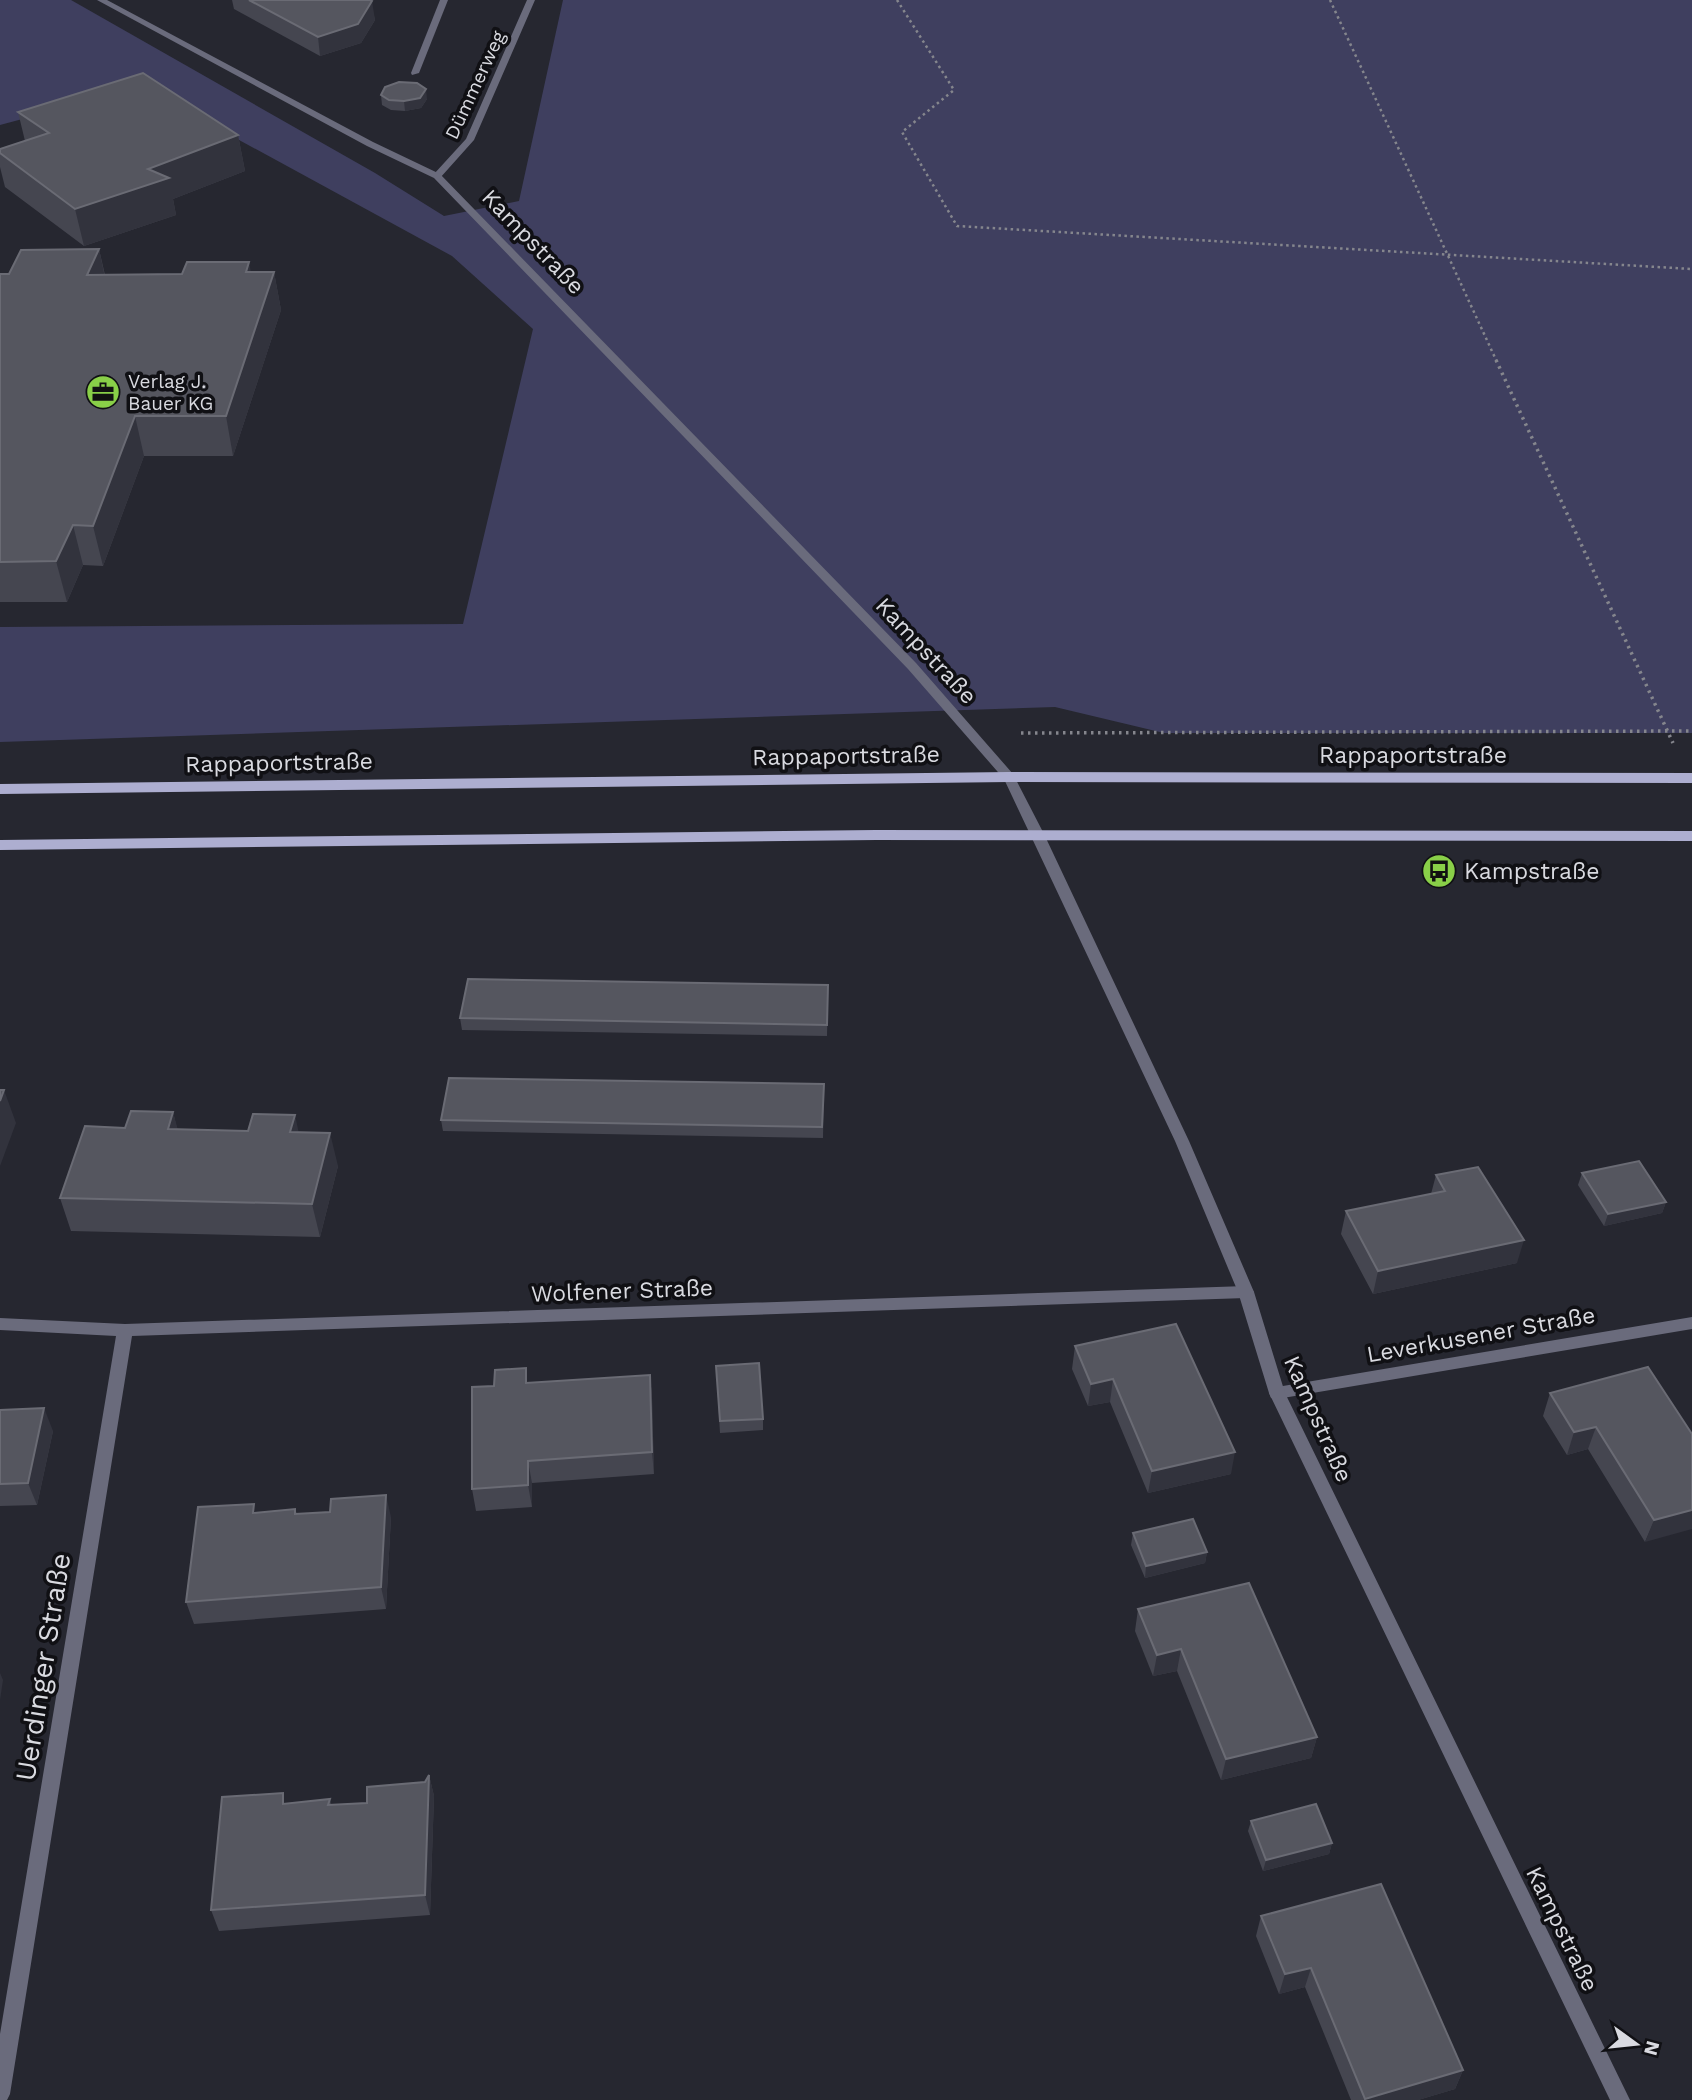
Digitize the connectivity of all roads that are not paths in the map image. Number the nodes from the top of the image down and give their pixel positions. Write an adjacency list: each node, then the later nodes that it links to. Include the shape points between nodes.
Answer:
1 (101, 0): 5 (street, Kampstraße)
2 (444, 0): 4 (street)
3 (531, 0): 5 (street, Dümmerweg, via 470,140)
4 (415, 73)
5 (437, 176): 6 (street, Kampstraße, via 912,666)
6 (1009, 777): 7 (main road, Rappaportstraße); 8 (main road, Rappaportstraße); 9 (street, Kampstraße)
7 (1691, 778)
8 (0, 789)
9 (1038, 834): 10 (main road); 11 (main road); 12 (street, Kampstraße, via 1182,1141)
10 (1692, 836)
11 (0, 845)
12 (1246, 1292): 15 (street, Wolfener Straße); 16 (street, Kampstraße)
13 (1692, 1323): 16 (street, Leverkusener Straße)
14 (0, 1324): 15 (street, Wolfener Straße)
15 (125, 1331): 17 (street, Uerdinger Straße)
16 (1277, 1393): 18 (street, Kampstraße)
17 (0, 2094)
18 (1619, 2100)

